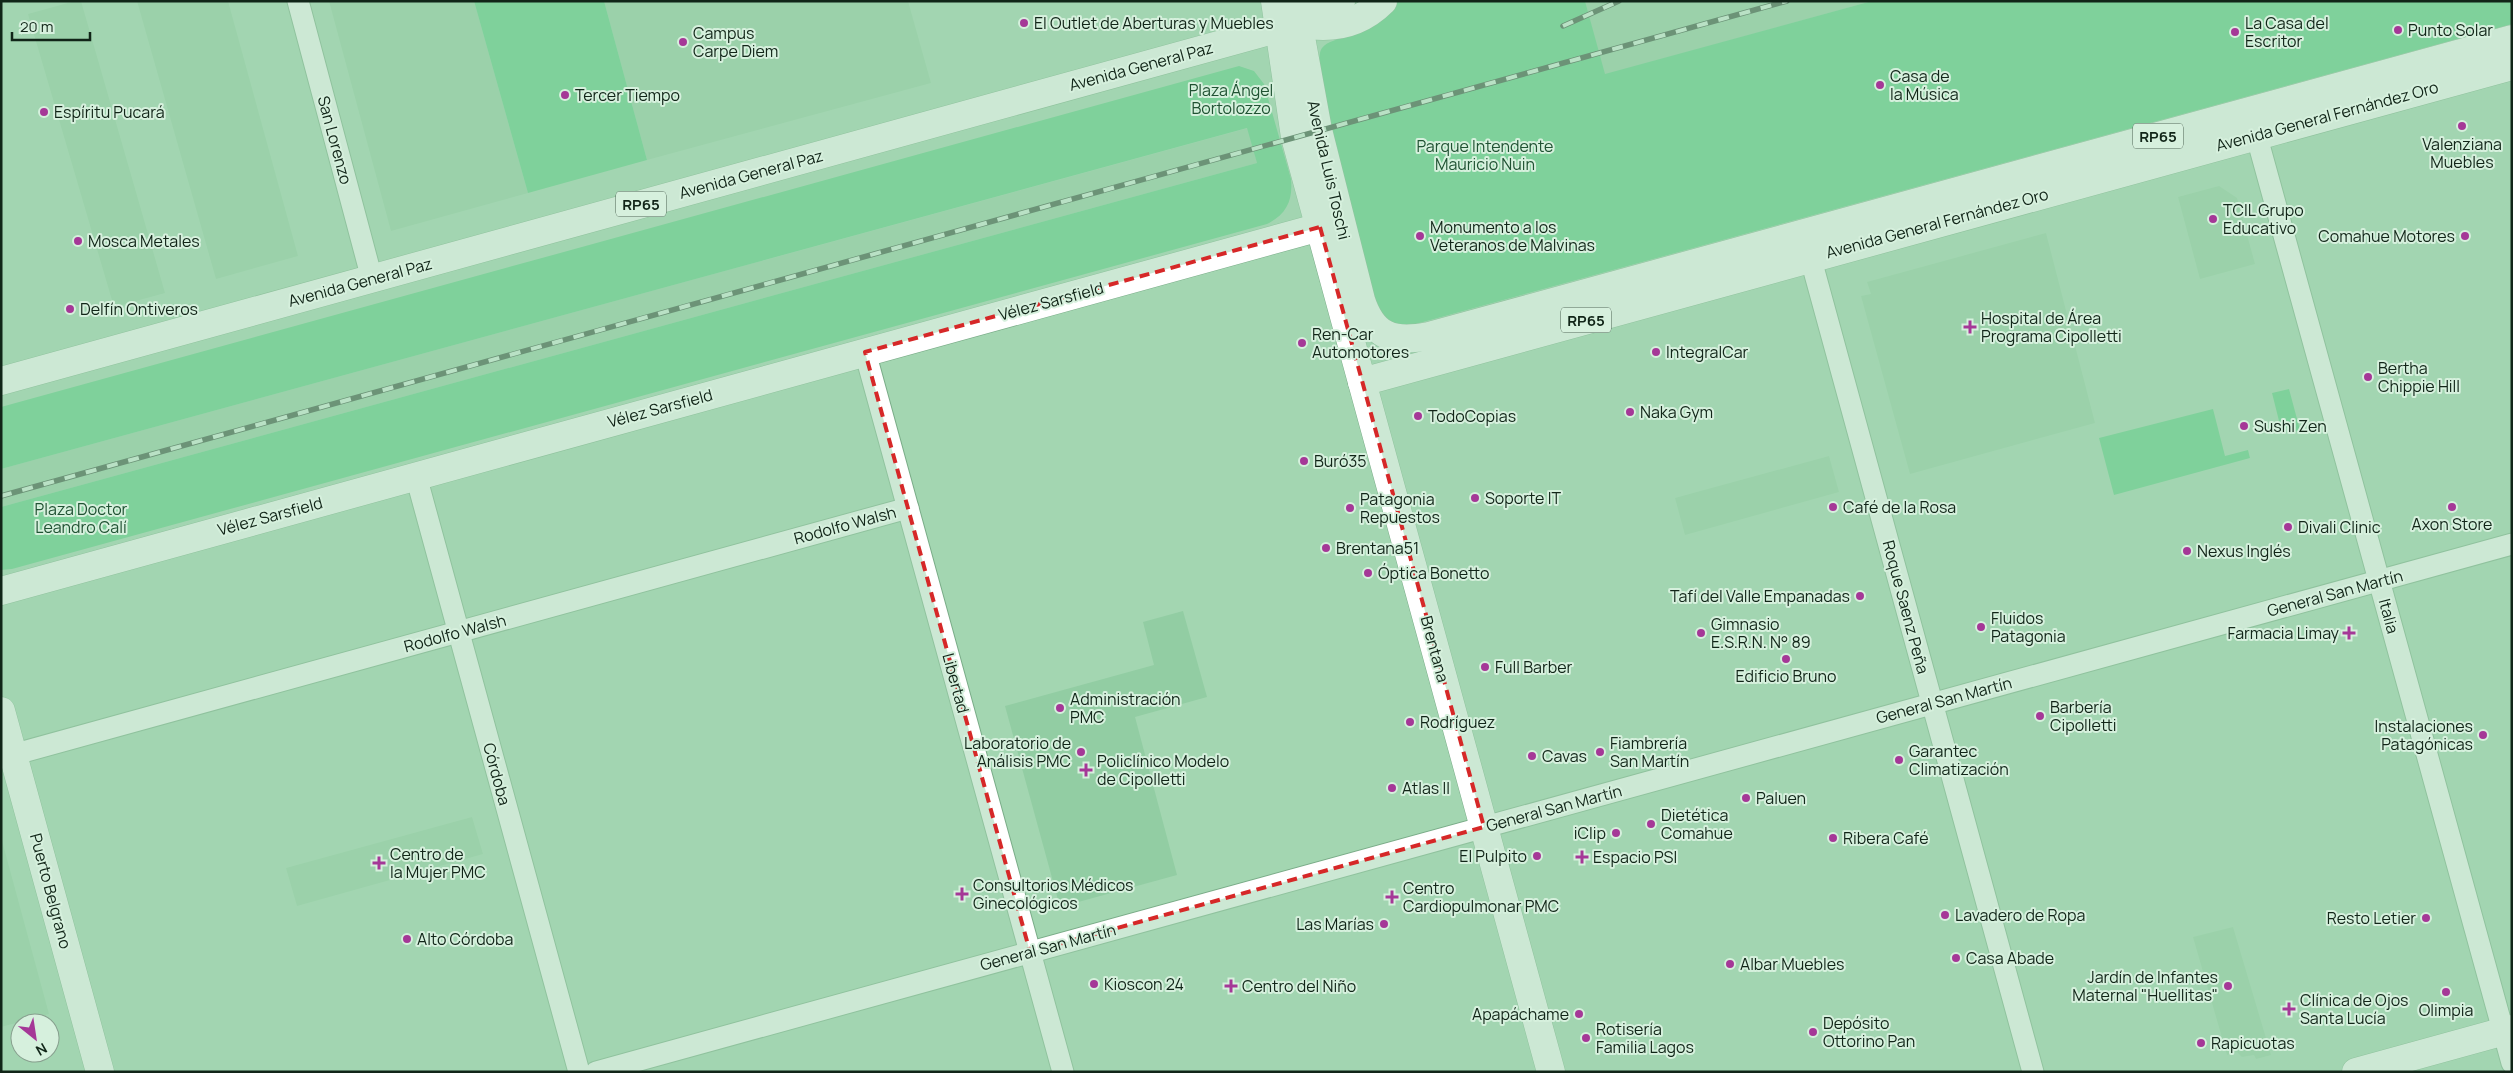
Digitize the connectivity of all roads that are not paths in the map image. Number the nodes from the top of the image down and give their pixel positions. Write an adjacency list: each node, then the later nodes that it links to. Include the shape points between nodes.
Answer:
1 (298, 1): 12 (street, San Lorenzo)
2 (1275, 1): 5 (main road, Avenida Luis Toschi)
3 (1341, 1): 5 (main road, RP65, via 1314,13)
4 (1383, 1): 5 (main road, via 1370,12 1344,24 1328,27)
5 (1291, 17): 9 (main road, Avenida Luis Toschi, via 1295,137); 12 (main road, Avenida General Paz / RP65); 13 (main road, Avenida Luis Toschi / RP65, via 1359,292 1370,322)
6 (2512, 39): 8 (main road, Avenida General Fernández Oro / RP65)
7 (2512, 66): 8 (main road, Avenida General Fernández Oro / RP65)
8 (2253, 123): 10 (main road, Avenida General Fernández Oro / RP65); 20 (street, Italia)
9 (1320, 226): 14 (main road, Vélez Sarsfield); 15 (main road, Brentana)
10 (1807, 246): 11 (main road, Avenida General Fernández Oro / RP65); 15 (main road, Avenida General Fernández Oro / RP65); 23 (street, Roque Saenz Peña)
11 (1659, 273): 13 (main road, Avenida General Fernández Oro / RP65, via 1429,336 1401,339); 15 (main road, via 1603,302)
12 (372, 279): 16 (main road, Avenida General Paz / RP65)
13 (1381, 333)
14 (865, 352): 17 (main road, Vélez Sarsfield); 18 (street, Libertad)
15 (1360, 376): 26 (main road, Brentana)
16 (1, 381)
17 (416, 476): 21 (main road, Vélez Sarsfield); 22 (street, Córdoba)
18 (908, 508): 22 (street, Rodolfo Walsh); 27 (street, Libertad)
19 (2512, 544): 20 (street, General San Martín)
20 (2379, 580): 23 (street, General San Martín); 28 (street, Italia)
21 (1, 590)
22 (459, 632): 25 (street, Rodolfo Walsh); 31 (street, Córdoba)
23 (1932, 704): 26 (street, General San Martín); 35 (street, Roque Saenz Peña)
24 (1, 711): 25 (main road, Puerto Belgrano)
25 (7, 756): 30 (main road, Puerto Belgrano)
26 (1484, 827): 27 (street, General San Martín); 34 (main road, Brentana)
27 (1030, 952): 32 (street, General San Martín); 33 (street, Libertad)
28 (2507, 1030): 29 (street, Italia); 36 (main road)
29 (2512, 1063)
30 (100, 1072)
31 (580, 1072)
32 (596, 1072)
33 (1063, 1072)
34 (1551, 1072)
35 (2033, 1072)
36 (2356, 1072)

